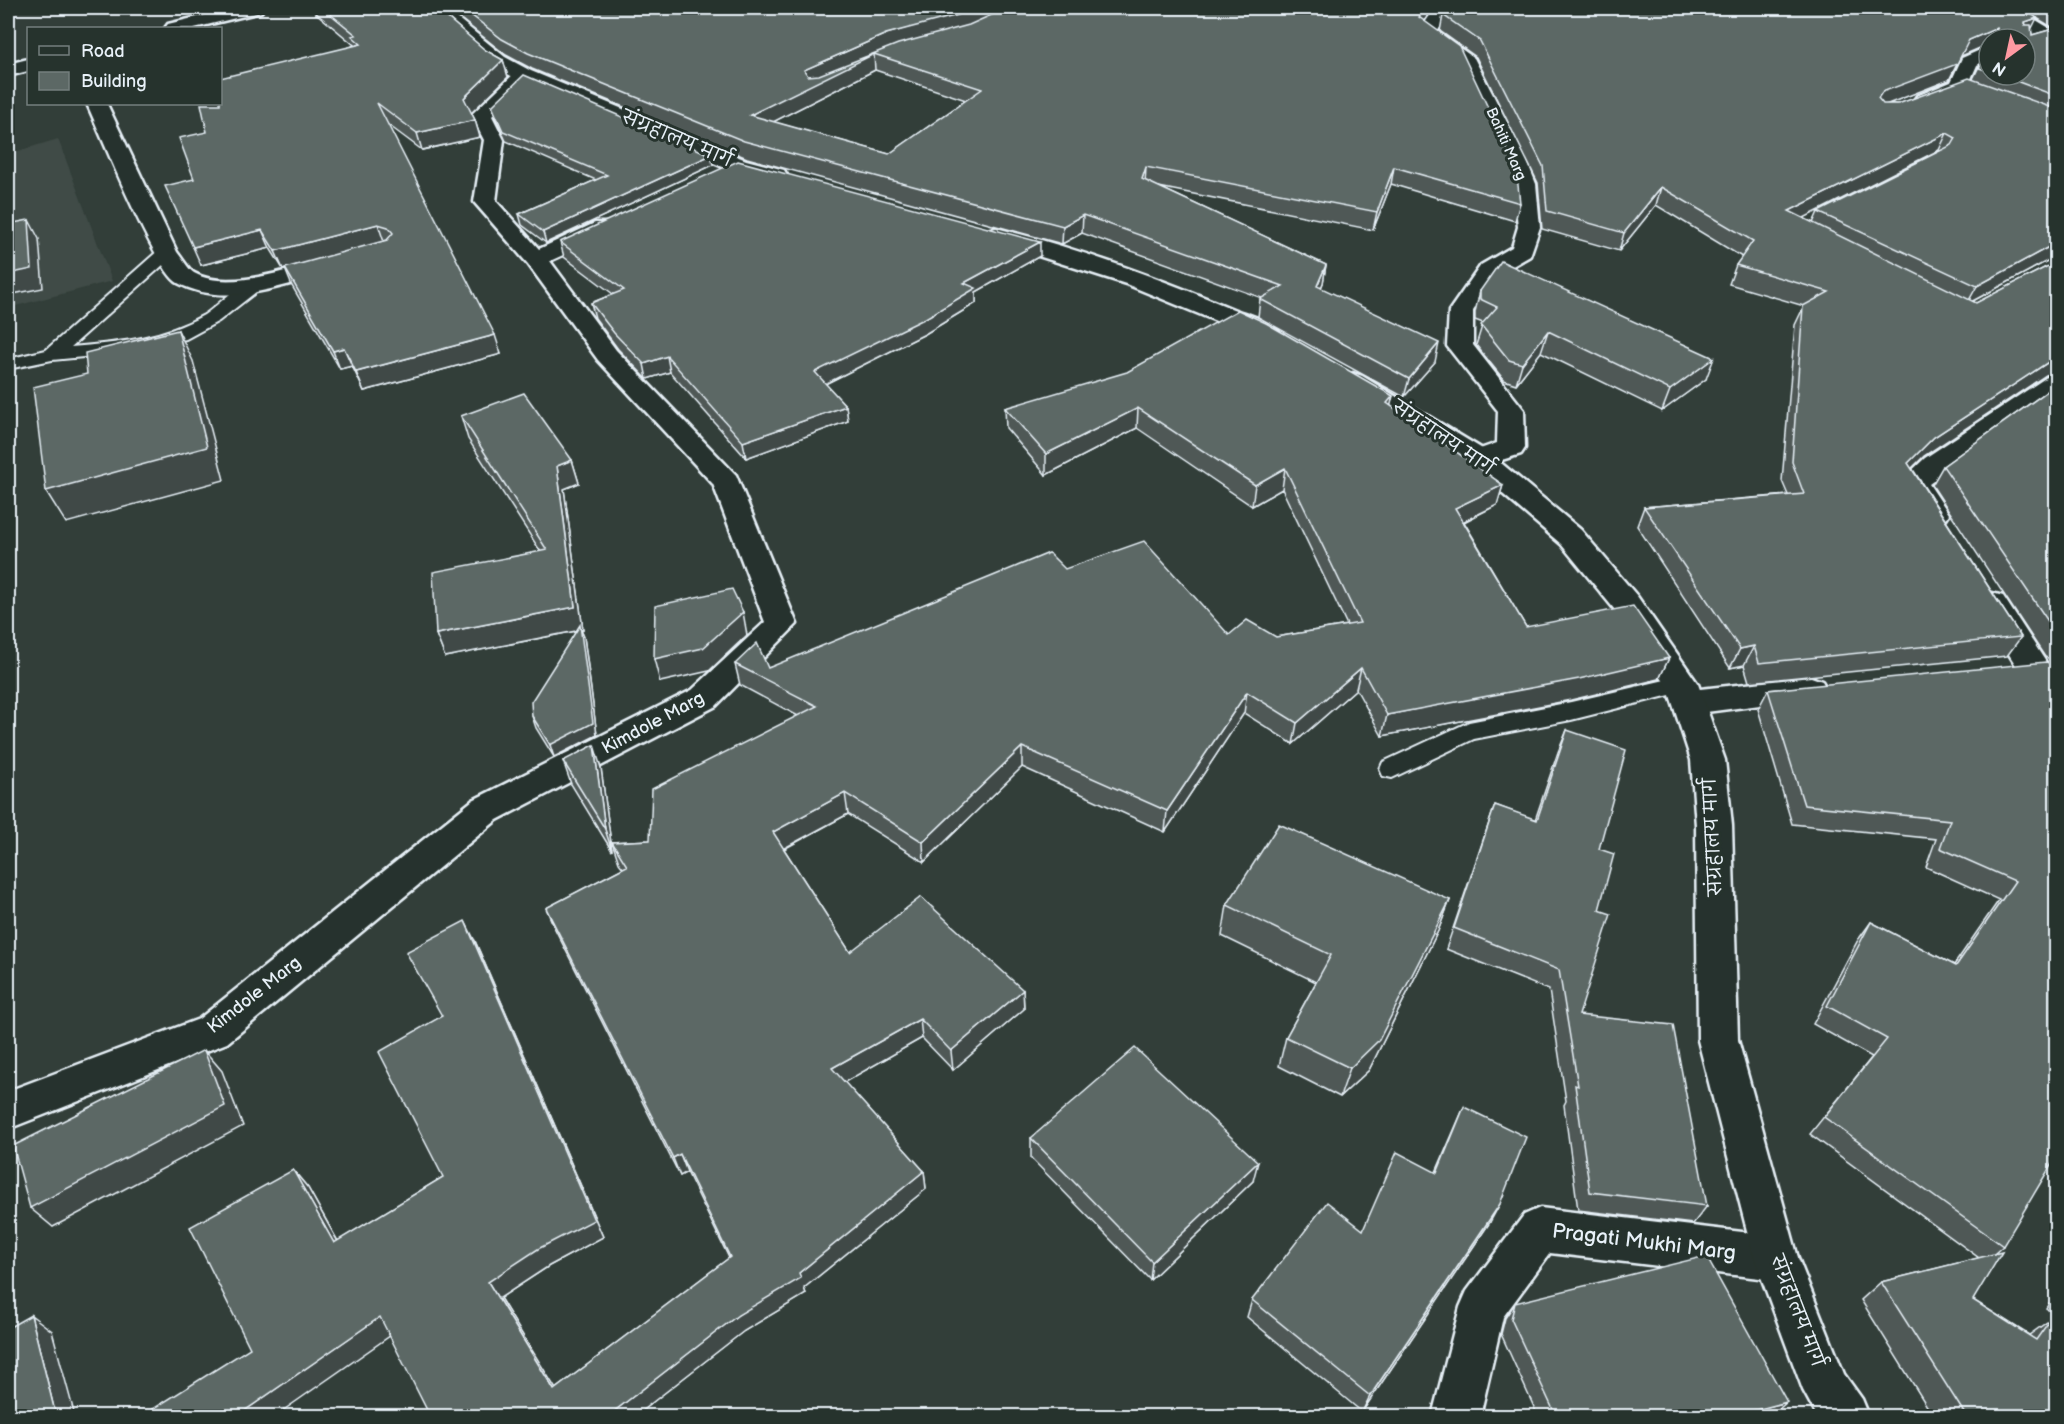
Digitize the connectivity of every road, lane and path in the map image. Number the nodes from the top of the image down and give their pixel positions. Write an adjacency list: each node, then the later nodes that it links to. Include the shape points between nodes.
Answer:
1 (244, 8): 6 (street)
2 (255, 8): 6 (street)
3 (435, 8): 14 (street, संग्रहालय मार्ग, via 498,61)
4 (1444, 8): 31 (street, Bahiti Marg, via 1427,33 1466,58 1525,184 1529,227 1522,251 1490,270 1461,311 1460,346 1511,410 1511,448)
5 (2005, 8): 8 (street)
6 (225, 15): 7 (street)
7 (178, 27)
8 (2035, 27)
9 (2037, 29): 10 (street, via 2044,33)
10 (2037, 40)
11 (1977, 58): 16 (street, via 1969,62 1964,88)
12 (27, 65): 13 (street)
13 (8, 70)
14 (524, 75): 17 (street, संग्रहालय मार्ग); 23 (street, via 481,115 494,140 485,202)
15 (97, 105): 22 (street)
16 (1905, 107)
17 (738, 165): 18 (street); 19 (street, संग्रहालय मार्ग)
18 (706, 180)
19 (806, 184)
20 (632, 215): 23 (street)
21 (975, 230): 26 (street, via 1123,272 1191,298)
22 (166, 253): 25 (street, via 185,278 216,287); 27 (lane)
23 (536, 259): 39 (street, Kimdole Marg, via 607,355 726,481 781,624 704,698 485,810 213,1031)
24 (352, 260): 25 (street)
25 (256, 285): 27 (lane, via 213,317 180,335 126,348)
26 (1293, 347)
27 (52, 354): 28 (lane)
28 (8, 364)
29 (1331, 368): 31 (street, संग्रहालय मार्ग)
30 (2056, 382): 32 (street, via 1914,482)
31 (1479, 459): 37 (street, संग्रहालय मार्ग, via 1571,537 1626,603)
32 (1952, 541)
33 (1977, 580): 35 (street)
34 (1999, 670): 35 (street)
35 (2045, 671)
36 (1839, 686): 37 (street)
37 (1687, 693): 38 (lane, via 1469,731); 40 (street, संग्रहालय मार्ग, via 1708,760 1714,825 1718,1040)
38 (1392, 769)
39 (8, 1110)
40 (1776, 1258): 41 (street, Pragati Mukhi Marg, via 1540,1230 1483,1307); 42 (street, संग्रहालय मार्ग, via 1827,1390)
41 (1456, 1416)
42 (1845, 1416)

